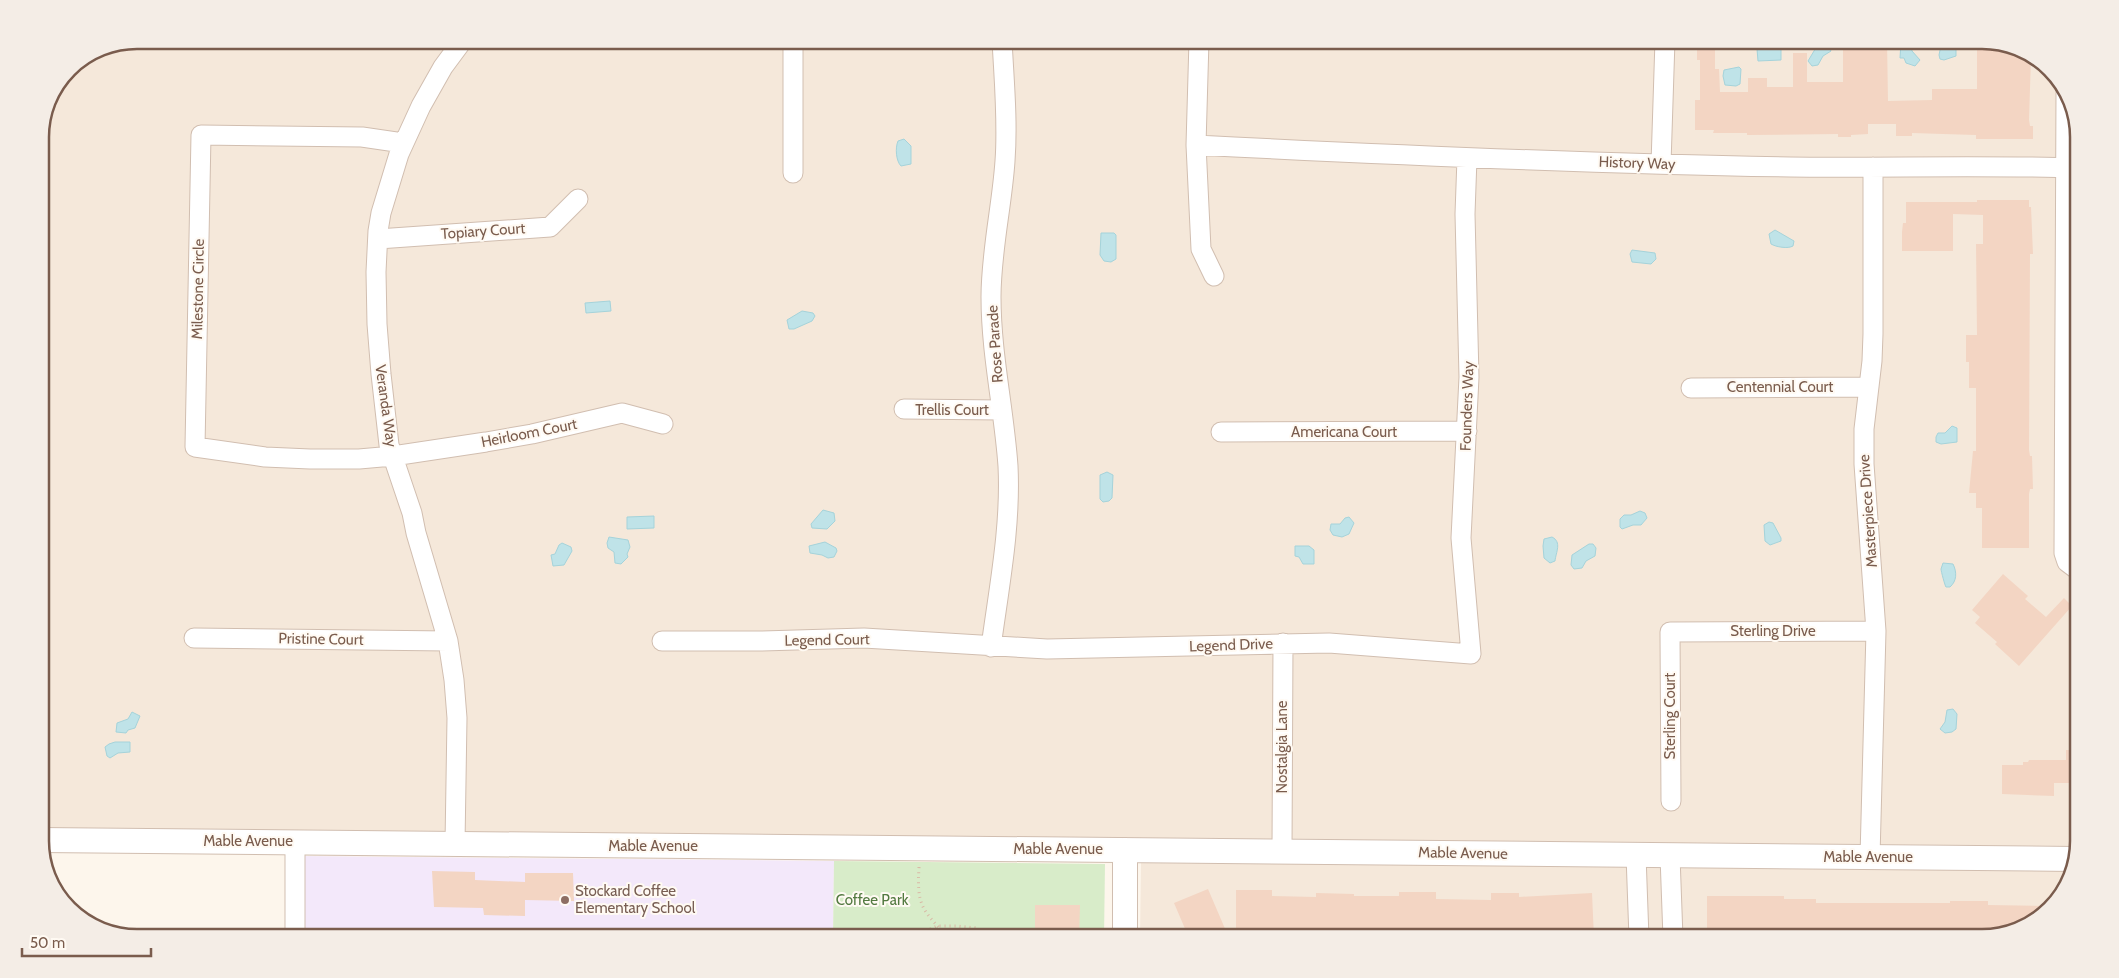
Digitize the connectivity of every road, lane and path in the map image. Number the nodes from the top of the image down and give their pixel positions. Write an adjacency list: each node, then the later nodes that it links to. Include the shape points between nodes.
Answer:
1 (457, 49): 8 (street, Veranda Way, via 443,67)
2 (793, 49): 14 (street)
3 (1003, 49): 21 (street, Rose Parade, via 1007,124 991,295 992,339)
4 (1199, 49): 9 (street)
5 (1665, 49): 11 (street)
6 (2068, 117): 7 (street)
7 (2070, 136)
8 (403, 143): 16 (street, Veranda Way, via 382,213); 26 (street, Milestone Circle, via 362,137 201,135 195,447 265,457)
9 (1196, 145): 10 (street, History Way); 17 (street, via 1201,249)
10 (1467, 158): 11 (street, History Way); 24 (street, Founders Way, via 1464,214 1469,377)
11 (1661, 164): 12 (street, History Way)
12 (1873, 166): 13 (street, History Way); 18 (street, Masterpiece Drive, via 1873,334)
13 (2070, 168)
14 (793, 174)
15 (578, 199): 16 (street, Topiary Court, via 550,227)
16 (378, 239): 26 (street, Veranda Way, via 377,324)
17 (1214, 276)
18 (1869, 387): 19 (street, Centennial Court); 28 (street, Masterpiece Drive, via 1864,464)
19 (1691, 388)
20 (904, 409): 21 (street, Trellis Court)
21 (1001, 410): 34 (street, Rose Parade, via 1008,466 1008,510)
22 (2070, 420): 27 (street, via 2064,553)
23 (663, 424): 26 (street, Heirloom Court, via 622,413 532,434)
24 (1467, 431): 25 (street, Americana Court); 35 (street, Founders Way, via 1461,538)
25 (1221, 432)
26 (393, 456): 32 (street, Veranda Way)
27 (2070, 564)
28 (1876, 631): 29 (street, Sterling Drive); 45 (street, Masterpiece Drive)
29 (1670, 632): 36 (street, Sterling Court)
30 (194, 638): 32 (street, Pristine Court)
31 (662, 640): 34 (street, Legend Court, via 864,638)
32 (448, 641): 39 (street, Veranda Way, via 457,718)
33 (1283, 643): 34 (street, Legend Drive, via 1103,649); 35 (street, Legend Drive); 42 (street, Nostalgia Lane)
34 (991, 647)
35 (1471, 654)
36 (1671, 801)
37 (49, 840): 38 (street, Mable Avenue)
38 (295, 841): 39 (street, Mable Avenue); 48 (street)
39 (455, 844): 40 (street, Mable Avenue)
40 (921, 848): 41 (street, Mable Avenue); 47 (path, via 918,892 922,909)
41 (1125, 850): 42 (street, Mable Avenue); 52 (street)
42 (1282, 851): 43 (street, Mable Avenue)
43 (1636, 855): 44 (street, Mable Avenue); 53 (street)
44 (1670, 856): 45 (street, Mable Avenue); 54 (street)
45 (1870, 856): 46 (street, Mable Avenue)
46 (2069, 859)
47 (937, 926): 49 (path); 50 (path); 51 (path)
48 (295, 929)
49 (930, 929)
50 (940, 929)
51 (978, 929)
52 (1125, 929)
53 (1639, 929)
54 (1674, 929)

